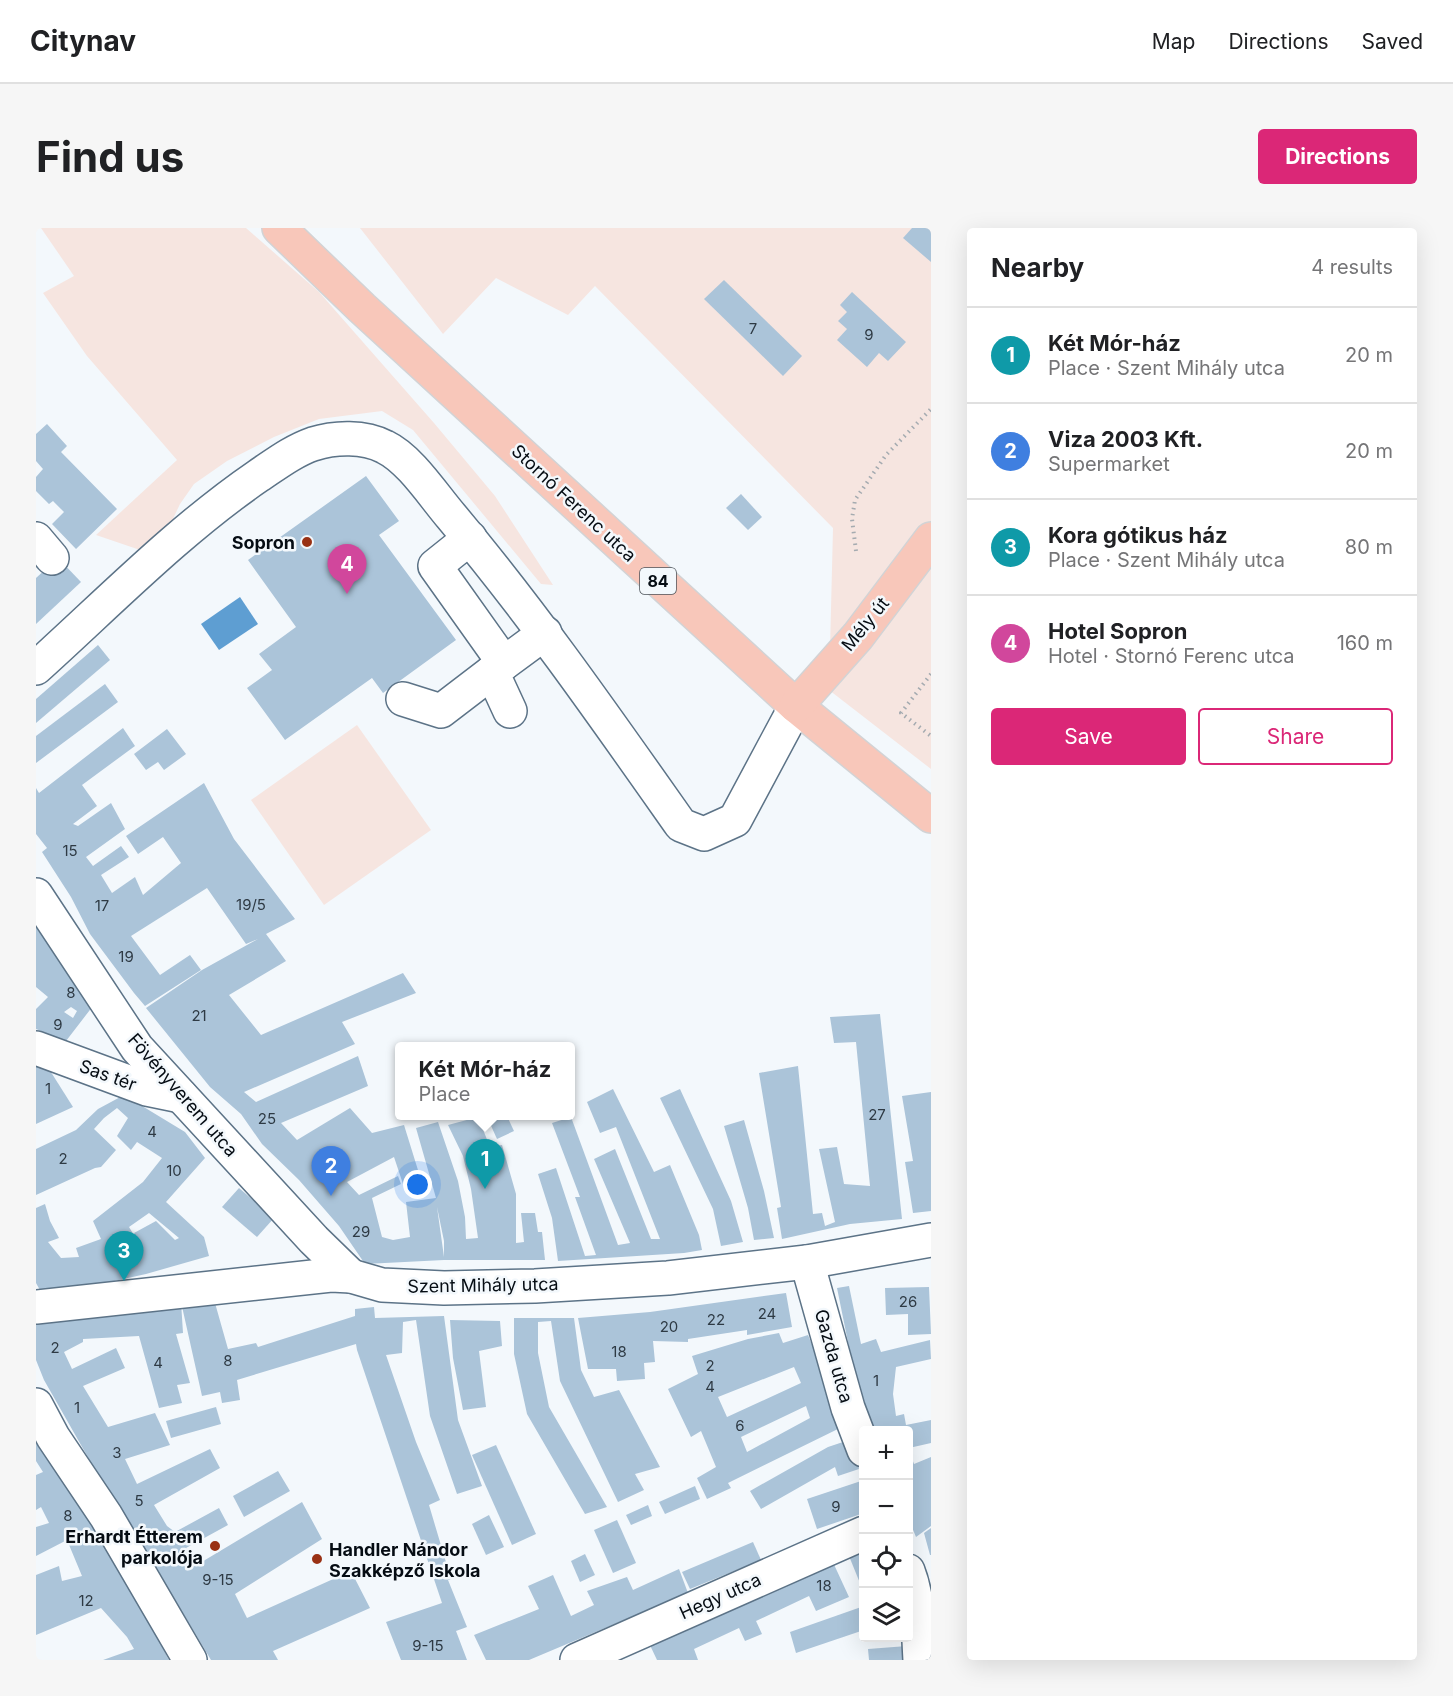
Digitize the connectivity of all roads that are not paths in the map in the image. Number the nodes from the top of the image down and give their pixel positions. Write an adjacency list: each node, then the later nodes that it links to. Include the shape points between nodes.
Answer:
1 (279, 228): 8 (main road, Stornó Ferenc utca / 84)
2 (470, 538): 4 (street); 5 (street, via 435,566); 6 (street, via 406,463 385,447 360,439 315,444 293,453 232,494)
3 (931, 539): 8 (main road, Mély út, via 858,636)
4 (545, 633): 5 (street); 8 (street, via 681,825 704,834 735,820)
5 (498, 667): 7 (street, via 441,711); 9 (street)
6 (36, 668)
7 (403, 699)
8 (796, 706): 10 (main road, Stornó Ferenc utca / 84)
9 (510, 711)
10 (931, 816)
11 (36, 896): 13 (street, Fövényverem utca)
12 (36, 1048): 14 (street, Sas tér)
13 (137, 1048): 14 (street, via 137,1074); 15 (street, Fövényverem utca)
14 (113, 1078): 15 (street, Sas tér)
15 (181, 1096): 18 (street, Fövényverem utca)
16 (931, 1240): 17 (street, Szent Mihály utca)
17 (807, 1262): 18 (street, Szent Mihály utca, via 668,1278 535,1286 382,1285); 21 (street, Gazda utca)
18 (351, 1276): 19 (street, Szent Mihály utca)
19 (36, 1307)
20 (36, 1405): 24 (street)
21 (859, 1437)
22 (862, 1534): 25 (street, Hegy utca)
23 (913, 1583): 26 (street)
24 (190, 1660)
25 (577, 1660)
26 (920, 1660)

